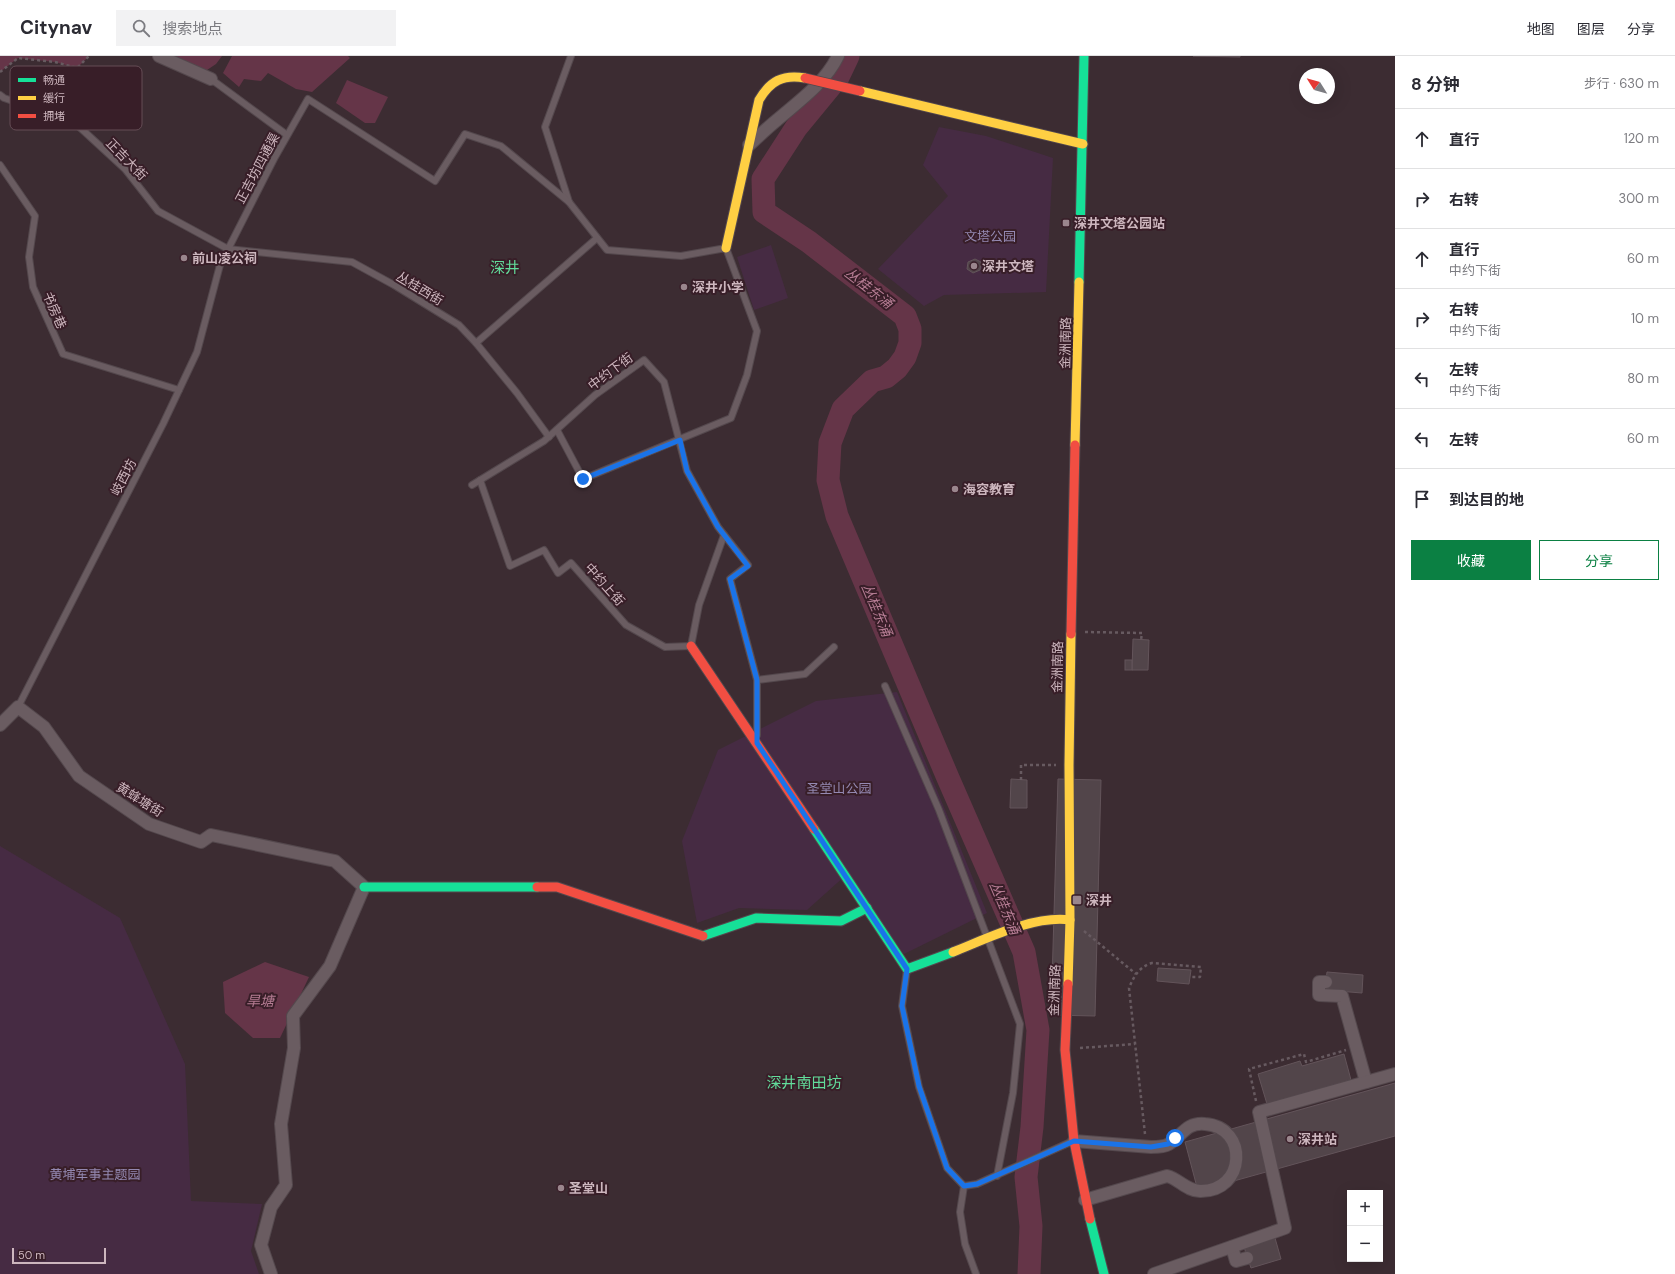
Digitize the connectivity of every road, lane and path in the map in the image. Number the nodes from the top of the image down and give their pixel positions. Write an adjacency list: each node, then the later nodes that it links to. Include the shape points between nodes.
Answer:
1 (88, 56): 7 (path)
2 (159, 56): 9 (street)
3 (571, 56): 15 (lane, via 545,127)
4 (838, 56): 13 (street, via 832,69 802,100)
5 (1084, 56): 12 (street, 金洲南路)
6 (69, 66): 8 (path, via 18,58)
7 (79, 66)
8 (0, 72)
9 (211, 80): 11 (lane)
10 (83, 130): 18 (lane, 正吉大街, via 125,169 158,211)
11 (287, 135): 15 (lane, 正吉坊四通渠, via 308,99 435,180 465,134 501,146); 18 (lane, 正吉坊四通渠)
12 (1083, 144): 13 (street, bridge, via 794,76 783,77 764,90 759,100); 27 (street, 金洲南路)
13 (749, 146): 17 (street)
14 (0, 165): 20 (lane, 书房巷, via 35,216 29,257 33,287 63,354)
15 (569, 202): 16 (lane)
16 (597, 238): 17 (lane, via 607,250 681,256); 19 (lane)
17 (726, 248): 23 (lane, via 757,331 747,375 731,418)
18 (228, 249): 19 (lane, 丛桂西街, via 352,262 459,325); 20 (lane, 岐西坊, via 220,265 197,352)
19 (476, 343): 22 (lane, 丛桂西街)
20 (179, 390): 33 (lane, 岐西坊)
21 (557, 430): 22 (lane, 中约下街); 23 (lane, via 583,479); 23 (lane, 中约下街, via 595,395 644,360 664,382)
22 (549, 437): 24 (lane, 中约下街)
23 (680, 440): 26 (lane, 中约下街, via 687,471)
24 (480, 480): 25 (lane, 中约下街); 29 (lane, 中约上街, via 510,566 544,550 558,573 571,563 626,625 665,647)
25 (472, 485)
26 (724, 535): 29 (lane, via 699,605); 31 (lane, 中约下街, via 748,566 730,579)
27 (1071, 632): 28 (path, via 1142,633); 36 (street, 金洲南路)
28 (1141, 640)
29 (691, 646): 35 (street)
30 (834, 647): 31 (lane, via 804,674)
31 (757, 680): 35 (lane)
32 (886, 686): 41 (lane, via 939,810)
33 (18, 707): 34 (street); 38 (street, 黄蜂塘街, via 44,727 78,776 150,824 201,842 211,835 335,860)
34 (0, 725)
35 (757, 743): 39 (street)
36 (1069, 765): 37 (path, via 1021,765); 40 (street, 金洲南路)
37 (1020, 780)
38 (364, 887): 39 (street, via 557,887 702,936 756,918 841,921); 59 (street, via 330,966 293,1016 294,1048 281,1124 286,1185 271,1207 261,1245)
39 (867, 908): 42 (street)
40 (1070, 920): 41 (street, via 1045,919); 43 (path); 48 (street, 金洲南路)
41 (989, 938): 42 (street); 54 (lane, via 1020,1024 1013,1093)
42 (907, 969): 55 (lane, via 902,1006 919,1086 947,1168)
43 (1136, 974): 44 (path, via 1144,966 1152,963 1201,968 1200,977); 46 (path, via 1129,988)
44 (1190, 977)
45 (1326, 982): 47 (street, via 1319,982 1319,995 1342,996)
46 (1135, 1044): 48 (path); 53 (path)
47 (1356, 1047): 50 (street); 51 (path, via 1306,1062 1304,1054 1249,1069)
48 (1065, 1050): 52 (street, 金洲南路)
49 (1395, 1074): 50 (street)
50 (1366, 1082): 51 (street)
51 (1259, 1112): 57 (street, via 1285,1228)
52 (1074, 1141): 53 (street); 54 (lane); 56 (street, 金洲南路)
53 (1146, 1146): 56 (street, via 1168,1144 1183,1130 1193,1125 1214,1125 1224,1131 1234,1144 1237,1160 1228,1180 1208,1191 1197,1191 1167,1176)
54 (997, 1176): 55 (lane)
55 (964, 1186): 60 (lane, via 960,1212 965,1244)
56 (1084, 1200): 61 (street, 金洲南路)
57 (1232, 1247): 58 (street, via 1236,1261); 62 (street)
58 (1247, 1258)
59 (271, 1274)
60 (976, 1274)
61 (1104, 1274)
62 (1154, 1274)

